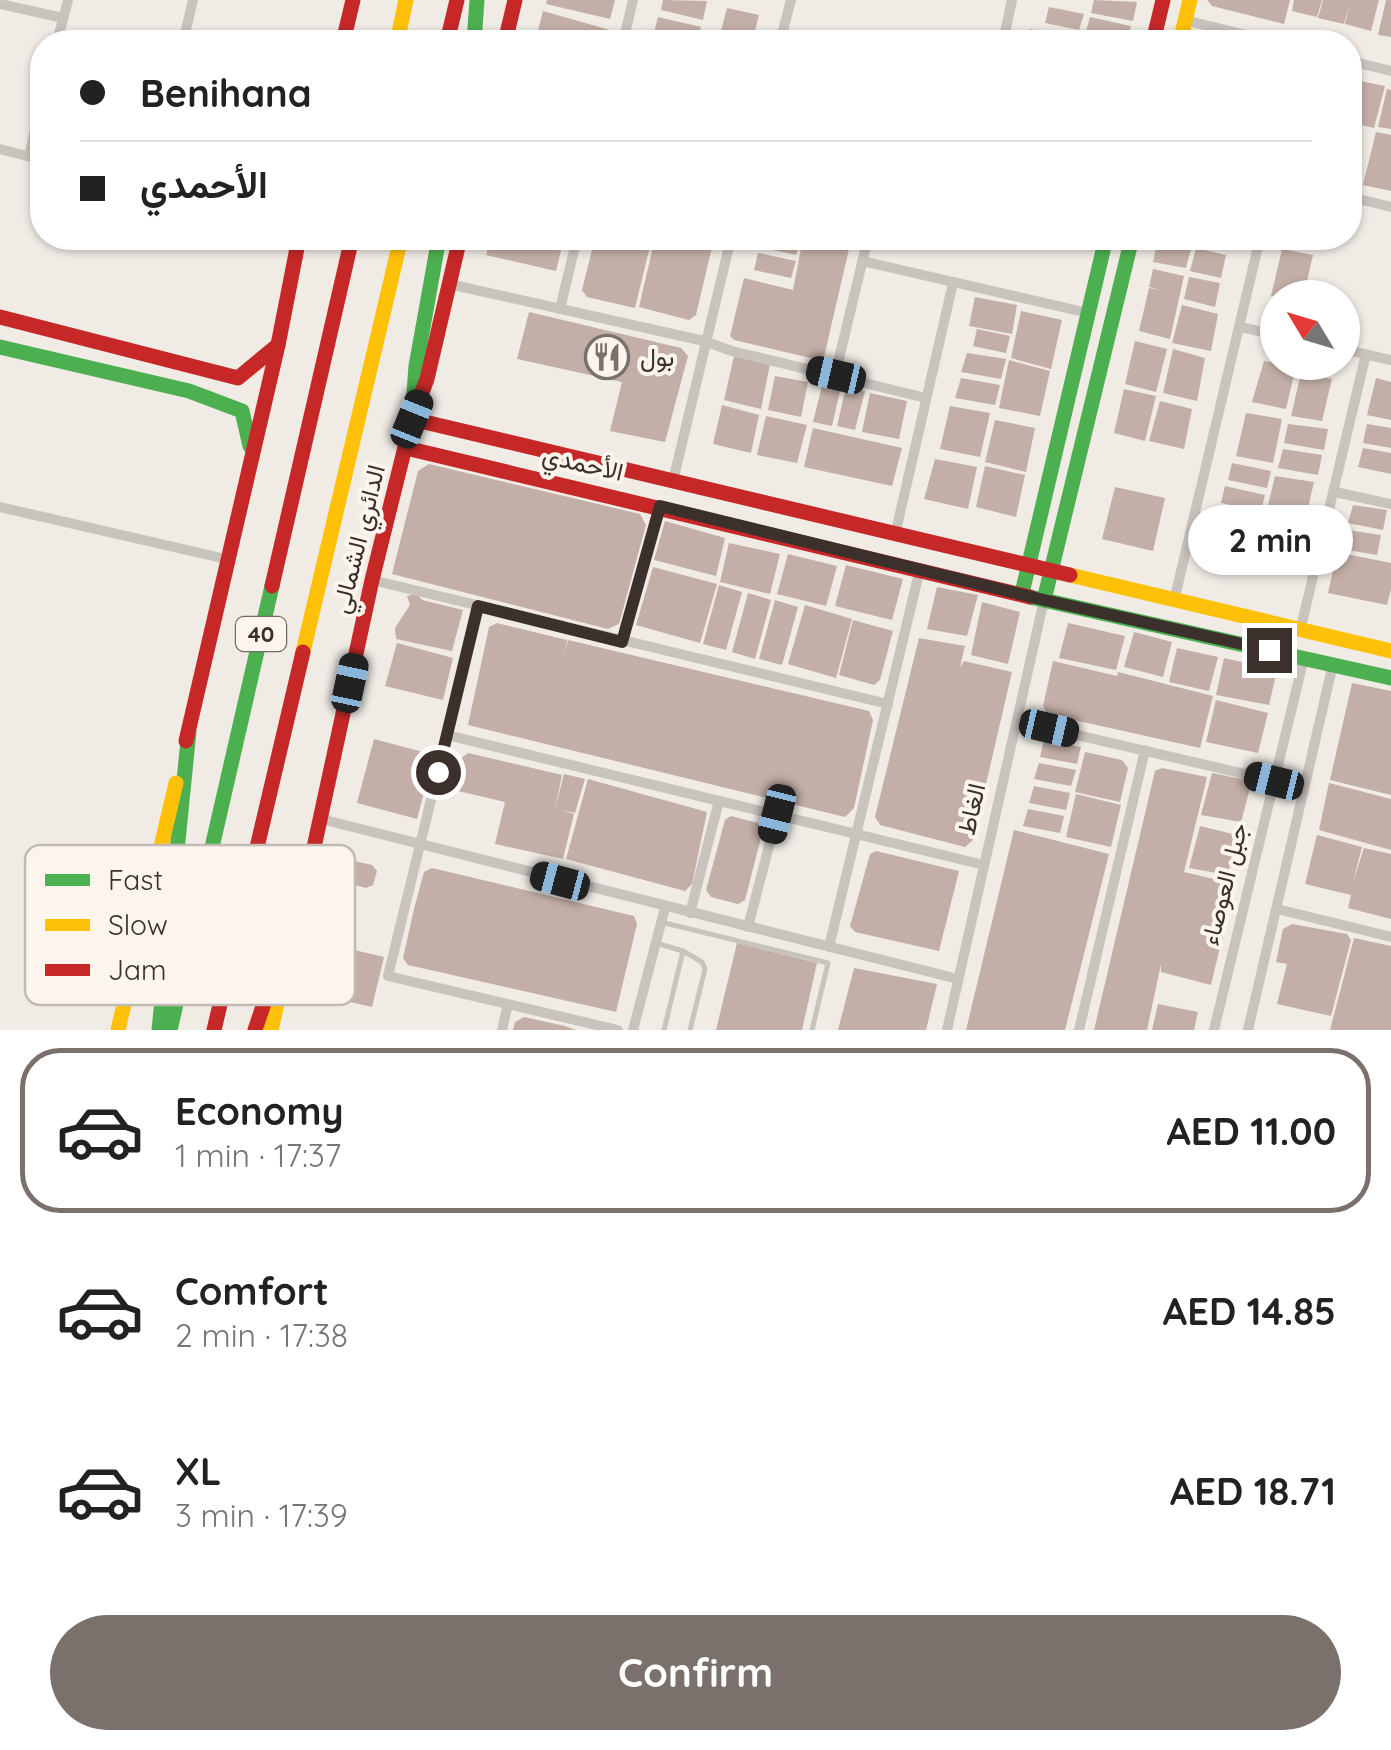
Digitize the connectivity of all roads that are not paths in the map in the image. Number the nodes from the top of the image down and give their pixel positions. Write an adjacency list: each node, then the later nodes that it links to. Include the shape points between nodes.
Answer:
1 (68, 0): 14 (street)
2 (193, 0): 17 (street)
3 (353, 0): 18 (main road)
4 (406, 0): 19 (main road)
5 (457, 0): 20 (main road)
6 (478, 0): 21 (main road)
7 (515, 0): 22 (main road)
8 (634, 0): 23 (street)
9 (791, 0): 24 (street)
10 (1012, 0): 25 (street)
11 (1163, 0): 15 (main road)
12 (1190, 0): 27 (main road)
13 (0, 4): 14 (street)
14 (63, 18): 16 (street)
15 (1158, 22): 26 (main road); 27 (main road)
16 (60, 30)
17 (186, 30)
18 (346, 30)
19 (400, 30)
20 (450, 30)
21 (475, 30)
22 (508, 30)
23 (626, 30)
24 (783, 30)
25 (1006, 30)
26 (1156, 30)
27 (1183, 30)
28 (1362, 65): 29 (street)
29 (1391, 72)
30 (0, 149): 32 (street)
31 (30, 152): 32 (street)
32 (29, 156)
33 (1362, 200): 34 (street)
34 (1391, 207)
35 (298, 250): 55 (main road)
36 (349, 250): 105 (main road, 40)
37 (398, 250): 106 (main road, الدائري الشمالي / 40)
38 (437, 250): 64 (main road)
39 (457, 250): 48 (main road, الدائري الشمالي)
40 (574, 250): 49 (street)
41 (727, 250): 54 (street)
42 (865, 250): 46 (street)
43 (1103, 250): 50 (main road)
44 (1129, 250): 77 (main road)
45 (1257, 250): 52 (street)
46 (862, 262): 47 (street); 61 (street)
47 (953, 283): 50 (street); 63 (street)
48 (449, 284): 49 (street); 64 (main road, الدائري الشمالي)
49 (560, 308): 54 (street)
50 (1088, 313): 75 (main road)
51 (0, 317): 60 (main road)
52 (1240, 327): 53 (street); 83 (street)
53 (1260, 331)
54 (704, 341): 61 (street); 67 (street)
55 (278, 345): 60 (main road, via 238,378); 66 (main road)
56 (0, 347): 62 (main road)
57 (1360, 353): 58 (street)
58 (1366, 354): 59 (street); 68 (street)
59 (1391, 360)
60 (197, 365): 62 (main road)
61 (836, 375): 63 (street)
62 (189, 392): 66 (main road, via 242,411)
63 (926, 398): 72 (street)
64 (412, 419): 65 (main road, الدائري الشمالي); 67 (main road, الأحمدي)
65 (406, 448): 70 (main road, الأحمدي); 78 (main road, الدائري الشمالي)
66 (251, 450): 74 (main road)
67 (672, 480): 72 (main road, الأحمدي)
68 (1335, 492): 69 (street); 86 (street)
69 (1391, 504)
70 (660, 506): 76 (main road, الأحمدي); 88 (street)
71 (0, 507): 74 (street)
72 (895, 535): 73 (main road, الأحمدي)
73 (985, 556): 75 (main road, الأحمدي); 79 (main road, via 1015,568 1012,584)
74 (226, 559): 95 (main road)
75 (1028, 565): 77 (main road, الأحمدي); 81 (main road)
76 (920, 569): 79 (main road, الأحمدي); 93 (street)
77 (1051, 570): 80 (main road, الأحمدي); 82 (main road)
78 (372, 580): 84 (street); 101 (main road, الدائري الشمالي)
79 (976, 582): 81 (main road, الأحمدي)
80 (1102, 583): 83 (main road, الأحمدي); 85 (main road, via 1065,581 1061,596)
81 (1022, 593): 82 (main road, الأحمدي)
82 (1044, 600): 85 (main road, الأحمدي); 94 (street, الغاط)
83 (1174, 602): 86 (main road, الأحمدي)
84 (478, 606): 88 (street); 96 (street)
85 (1096, 611): 90 (main road, الأحمدي)
86 (1305, 632): 87 (main road, الأحمدي); 90 (main road, جبل العوصاء)
87 (1338, 640): 89 (main road, الأحمدي); 91 (main road)
88 (622, 642): 93 (street)
89 (1391, 651)
90 (1304, 658): 91 (main road, الأحمدي); 98 (street, جبل العوصاء)
91 (1333, 664): 92 (main road, الأحمدي); 111 (street)
92 (1391, 678)
93 (888, 704): 102 (street)
94 (1017, 721): 97 (street); 109 (street, الغاط)
95 (189, 732): 103 (main road); 104 (main road)
96 (447, 736): 99 (street); 108 (street)
97 (1146, 750): 98 (street); 140 (street)
98 (1274, 781): 141 (street, جبل العوصاء)
99 (719, 801): 100 (street); 112 (street)
100 (777, 814): 102 (street); 114 (street)
101 (322, 819): 107 (main road, الدائري الشمالي); 108 (street)
102 (857, 834): 109 (street); 117 (street)
103 (162, 845)
104 (178, 845)
105 (213, 845)
106 (258, 845)
107 (316, 845)
108 (420, 845): 110 (street); 120 (street, via 388,976)
109 (984, 865): 119 (street, الغاط)
110 (665, 908): 112 (street); 113 (street)
111 (1277, 909): 115 (street); 142 (street)
112 (690, 912): 114 (street)
113 (662, 922): 116 (street); 138 (lane, via 828,963)
114 (748, 927): 117 (street)
115 (1391, 937)
116 (656, 943): 118 (lane); 135 (street)
117 (829, 947): 119 (street)
118 (683, 951): 136 (lane); 137 (lane, via 705,969)
119 (958, 980): 139 (street, الغاط)
120 (508, 1004): 133 (street); 134 (street)
121 (124, 1005): 127 (main road)
122 (162, 1005): 128 (main road)
123 (176, 1005): 129 (main road, 40)
124 (220, 1005): 130 (main road, الدائري الشمالي / 40)
125 (263, 1005): 131 (main road)
126 (277, 1005): 132 (main road, الدائري الشمالي)
127 (118, 1030)
128 (159, 1030)
129 (170, 1030)
130 (214, 1030)
131 (255, 1030)
132 (271, 1030)
133 (502, 1030)
134 (618, 1030)
135 (633, 1030)
136 (664, 1030)
137 (690, 1030)
138 (812, 1030)
139 (947, 1030)
140 (1079, 1030)
141 (1214, 1030)
142 (1248, 1030)

